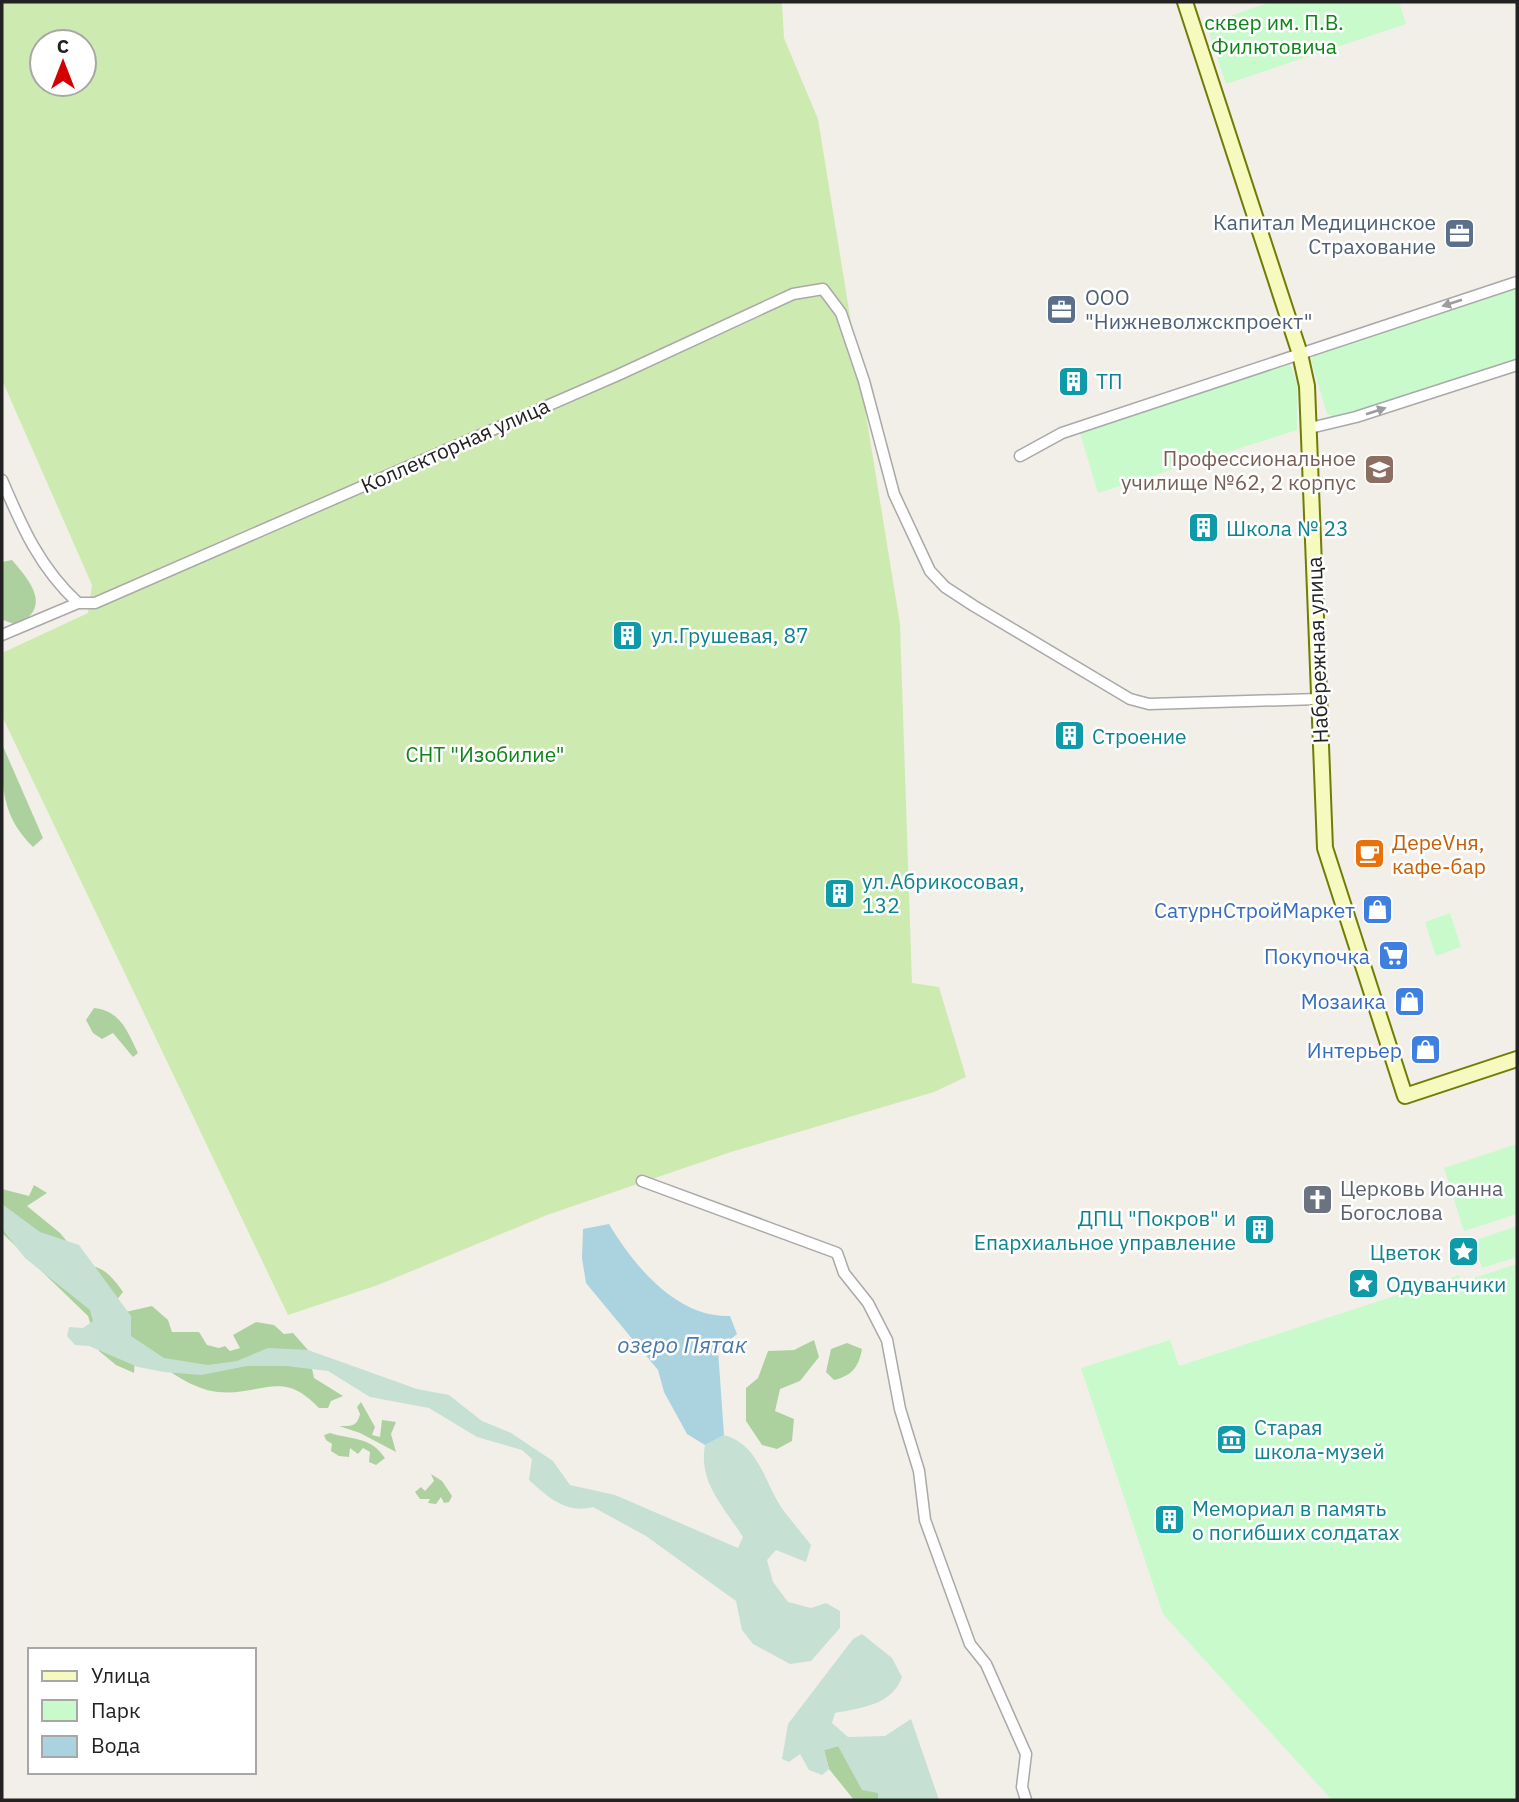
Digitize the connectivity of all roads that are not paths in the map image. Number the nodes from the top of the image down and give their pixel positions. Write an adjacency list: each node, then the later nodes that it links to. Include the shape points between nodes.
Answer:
1 (1189, 3): 3 (street, Набережная улица)
2 (1517, 282): 3 (street, one-way to 3)
3 (1300, 354): 5 (street, Набережная улица); 6 (street, via 1062,433)
4 (1517, 365): 5 (street, one-way to 4)
5 (1310, 428): 10 (street, Набережная улица)
6 (1020, 456)
7 (2, 480): 8 (street, via 53,580)
8 (78, 603): 9 (street); 10 (street, Коллекторная улица, via 95,603 793,294 823,289 841,313 853,345 894,494 921,555 946,587 1129,699 1149,704)
9 (2, 635)
10 (1318, 699): 11 (street, Набережная улица, via 1325,848 1405,1096)
11 (1517, 1059)
12 (642, 1181): 13 (street, via 837,1253 844,1273 868,1303 887,1340 900,1409 919,1471 925,1520 965,1633 986,1664 1026,1754 1022,1787)
13 (1026, 1800)

